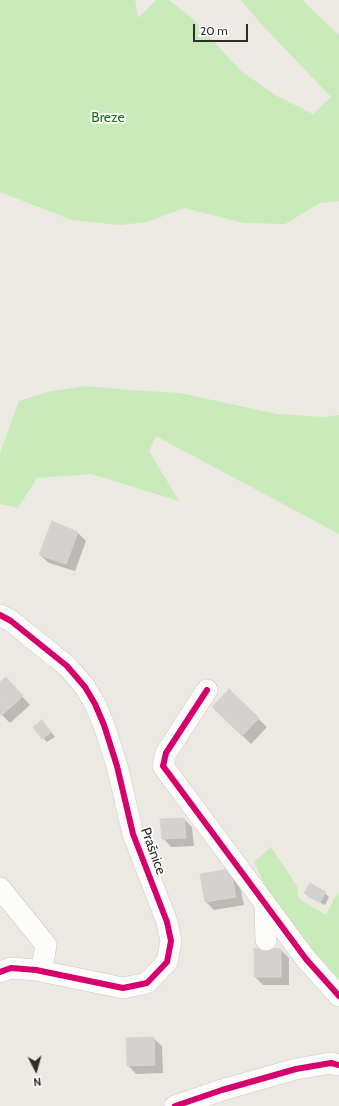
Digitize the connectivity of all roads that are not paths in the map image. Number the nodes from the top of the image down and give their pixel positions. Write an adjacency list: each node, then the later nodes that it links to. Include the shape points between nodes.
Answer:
1 (0, 615): 7 (street, Prašnice, via 67,666 85,687 95,704 117,766 133,834 167,922 171,942 167,962 147,983 123,988)
2 (207, 690): 4 (street, via 166,753 163,766)
3 (0, 888): 7 (street, via 46,945)
4 (265, 906): 5 (street); 8 (street)
5 (266, 940)
6 (0, 972): 7 (street, Prašnice, via 11,968)
7 (44, 972)
8 (339, 996)
9 (339, 1065): 10 (street, via 331,1063 296,1069)
10 (175, 1106)

